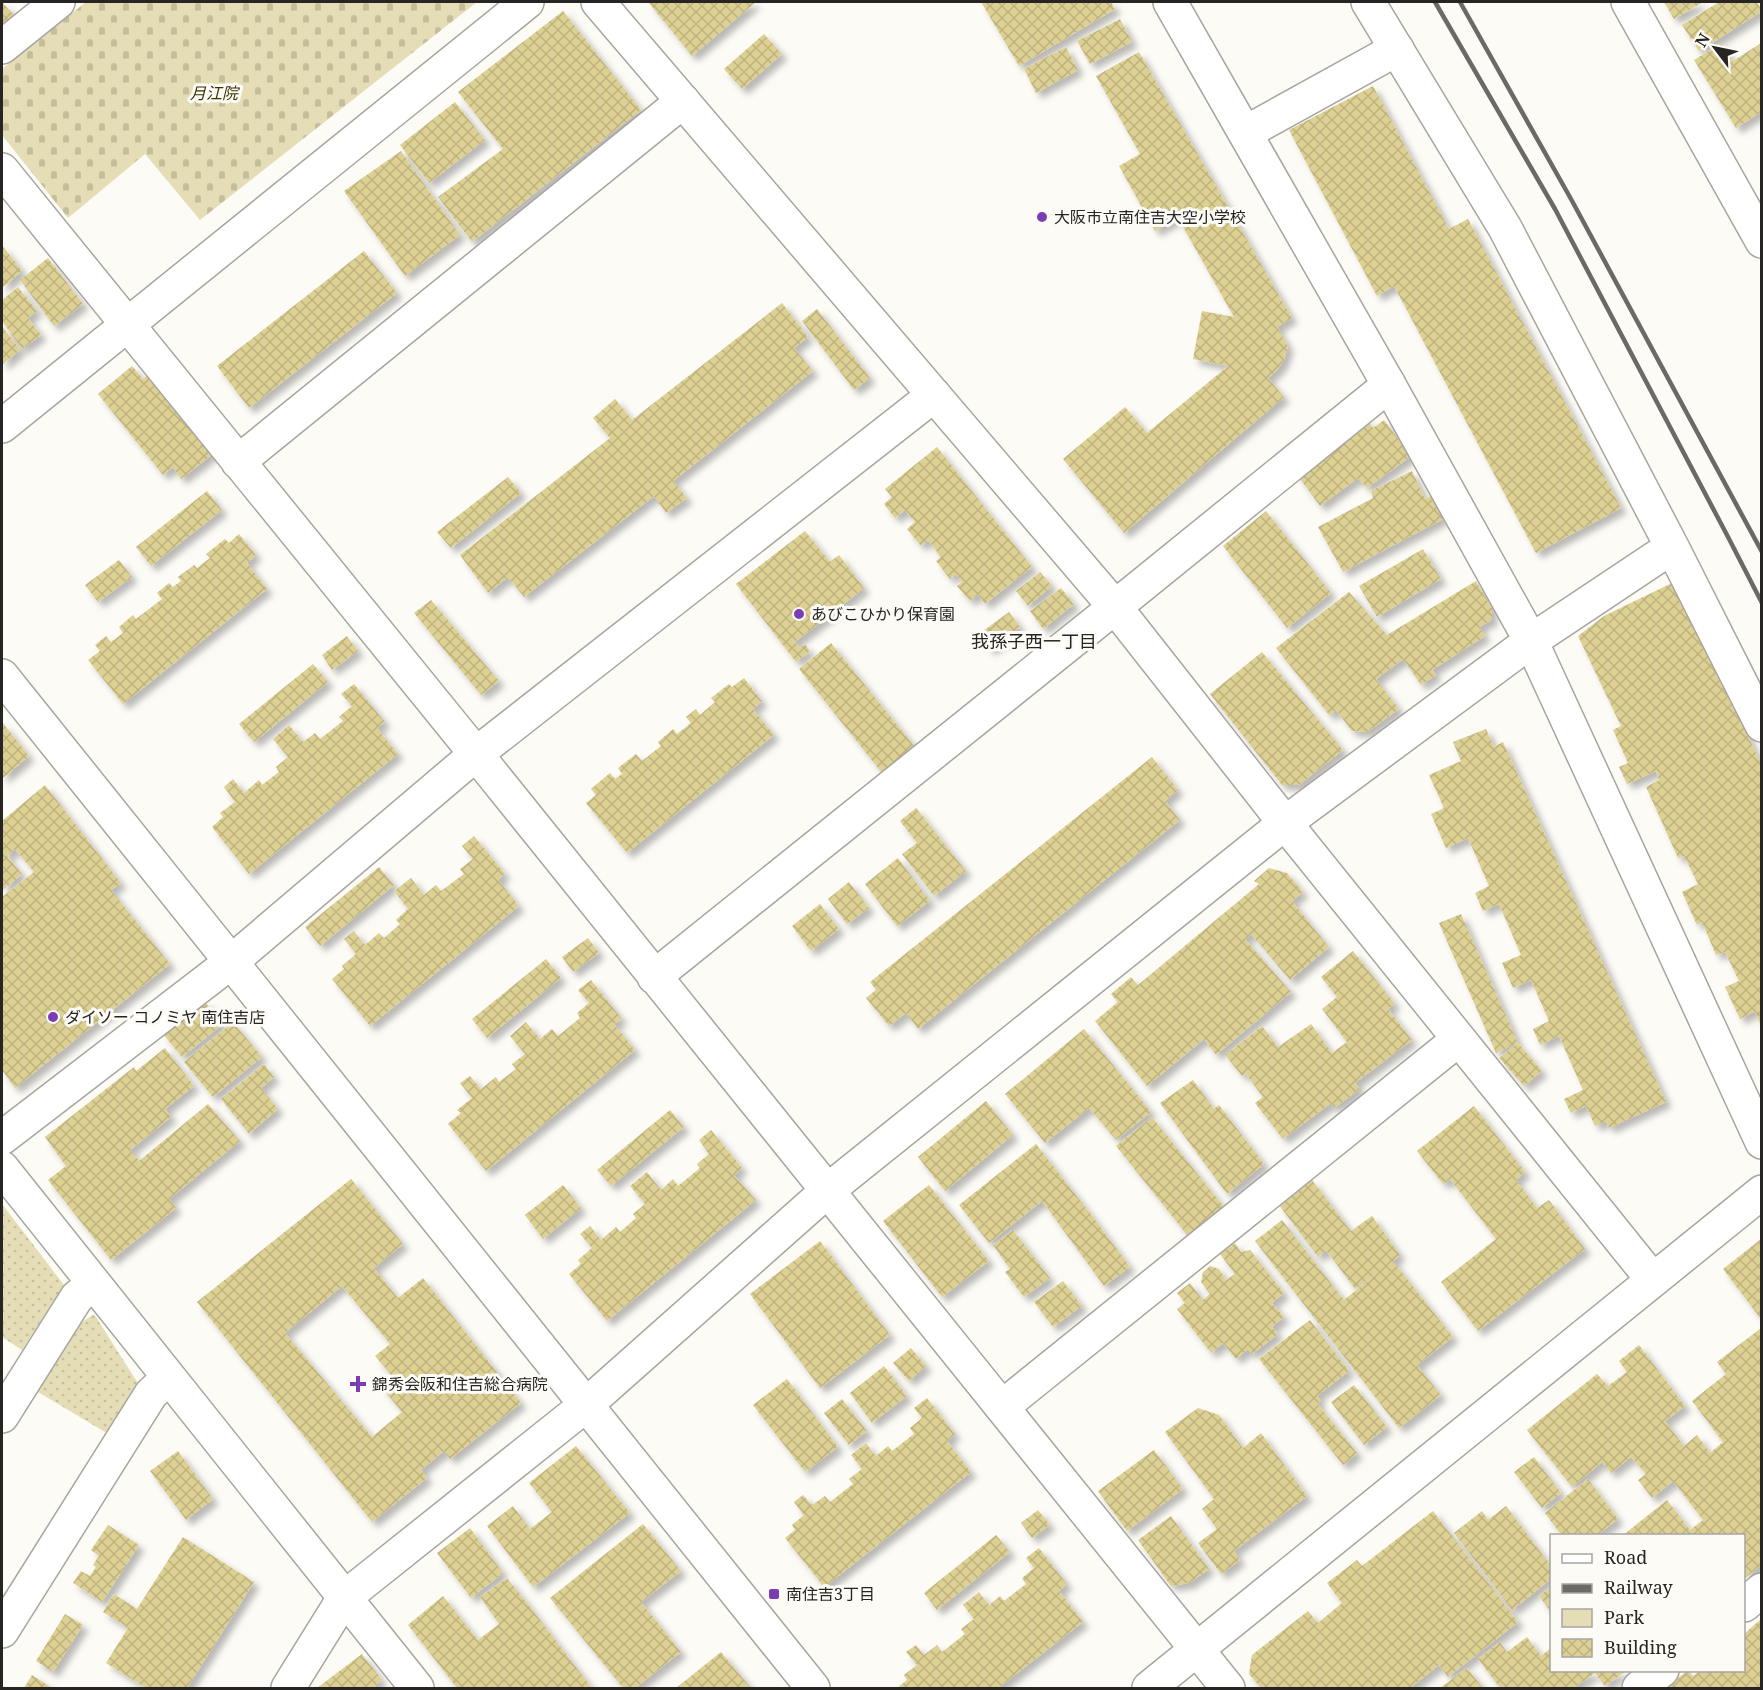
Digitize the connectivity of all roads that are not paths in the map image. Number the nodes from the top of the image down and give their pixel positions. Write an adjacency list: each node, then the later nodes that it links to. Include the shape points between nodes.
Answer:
1 (58, 2): 7 (street)
2 (527, 2): 13 (street)
3 (598, 2): 9 (street)
4 (1170, 2): 10 (street)
5 (1368, 2): 8 (street)
6 (1628, 2): 12 (street)
7 (2, 47)
8 (1397, 48): 10 (street); 18 (street, via 1506,228)
9 (683, 101): 15 (street); 17 (street)
10 (1245, 133): 14 (street)
11 (2, 170): 13 (street)
12 (1761, 241)
13 (127, 326): 16 (street); 17 (street)
14 (1389, 385): 19 (street); 20 (street)
15 (934, 395): 19 (street); 23 (street)
16 (2, 426)
17 (238, 462): 23 (street)
18 (1672, 547): 20 (street); 22 (street)
19 (1115, 608): 24 (street); 26 (street)
20 (1531, 641): 24 (street); 29 (street)
21 (2, 676): 25 (street)
22 (1761, 725)
23 (476, 754): 25 (street); 26 (street)
24 (1285, 823): 27 (street); 31 (street)
25 (231, 962): 28 (street); 36 (street)
26 (654, 977): 31 (street)
27 (1459, 1039): 33 (street); 37 (street)
28 (2, 1138)
29 (1761, 1142)
30 (2, 1168): 34 (street)
31 (827, 1191): 36 (street); 37 (street)
32 (1761, 1192): 33 (street)
33 (1653, 1280): 43 (street)
34 (94, 1284): 35 (street); 38 (street, via 76,1297)
35 (168, 1378): 40 (street); 42 (street, via 151,1394)
36 (586, 1405): 40 (street); 47 (street)
37 (1002, 1407): 43 (street)
38 (2, 1416)
39 (1761, 1590): 41 (street)
40 (344, 1598): 45 (street); 46 (street)
41 (1745, 1603)
42 (2, 1631)
43 (1197, 1650): 48 (street); 49 (street)
44 (1661, 1672): 50 (street)
45 (288, 1689)
46 (417, 1689)
47 (813, 1689)
48 (1149, 1689)
49 (1228, 1689)
50 (1639, 1689)

